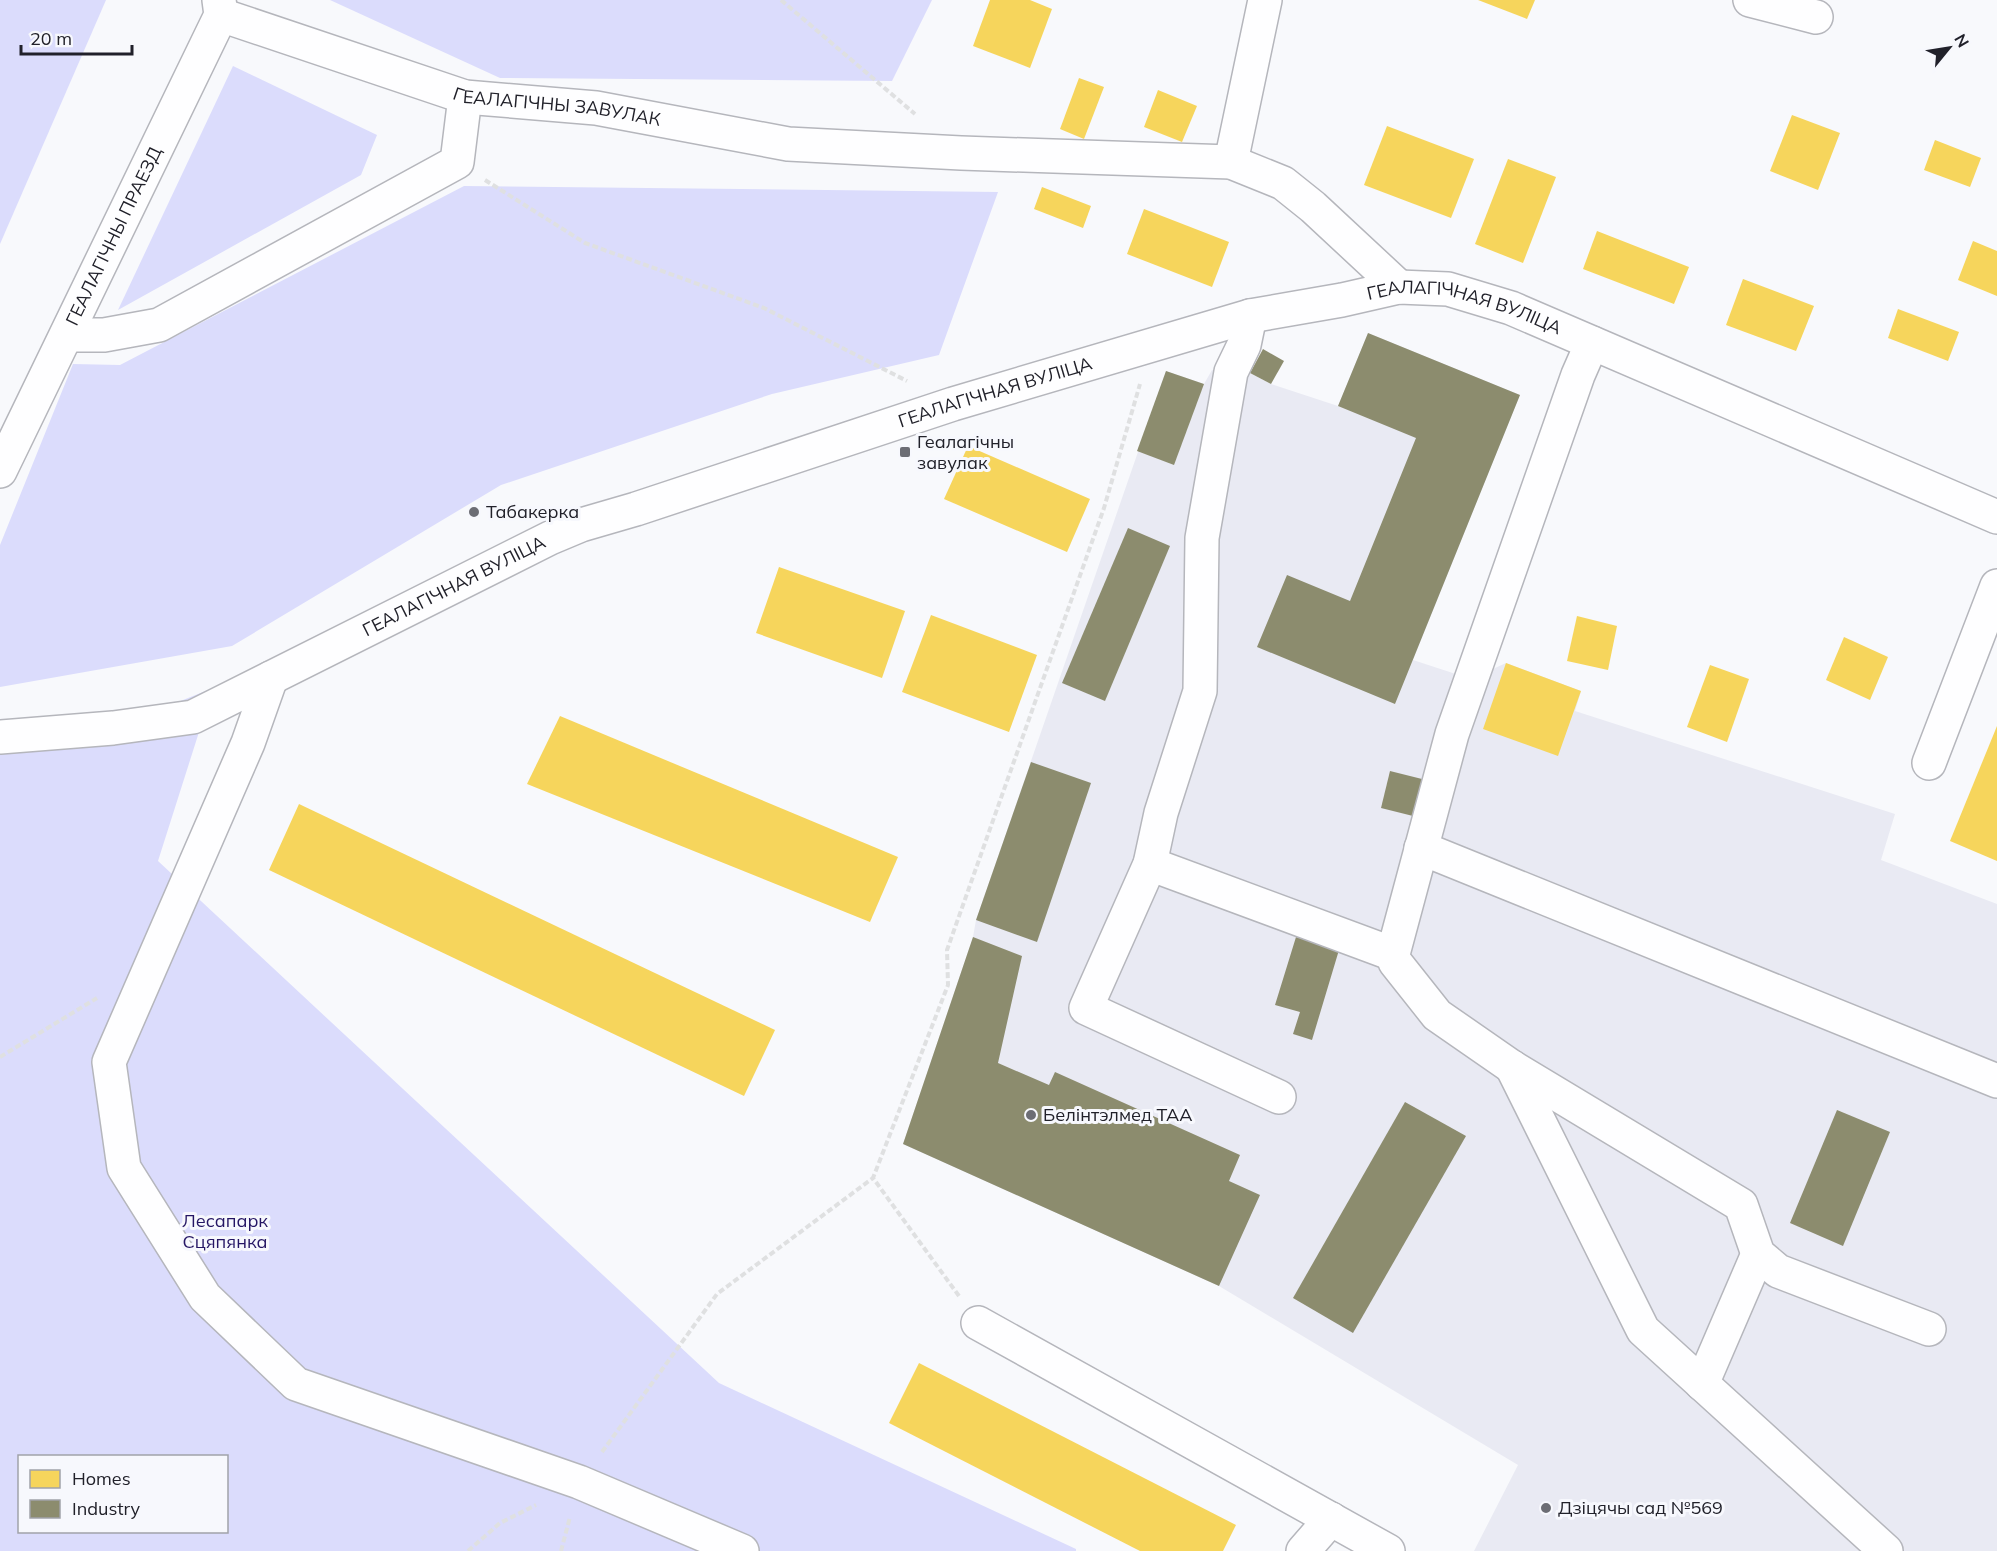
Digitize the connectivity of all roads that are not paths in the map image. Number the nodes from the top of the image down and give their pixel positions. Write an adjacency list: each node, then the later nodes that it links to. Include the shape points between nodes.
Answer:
1 (1265, 0): 6 (street)
2 (1750, 0): 4 (street)
3 (216, 5): 5 (street, ГЕАЛАГІЧНЫ ЗАВУЛАК); 9 (street, ГЕАЛАГІЧНЫ ПРАЕЗД)
4 (1816, 17)
5 (465, 97): 6 (street, ГЕАЛАГІЧНЫ ЗАВУЛАК, via 596,108 788,144); 9 (street, via 457,162 159,325 104,335)
6 (1231, 162): 7 (street, ГЕАЛАГІЧНЫ ЗАВУЛАК, via 1283,183)
7 (1399, 287): 8 (street, ГЕАЛАГІЧНАЯ ВУЛІЦА); 10 (street, ГЕАЛАГІЧНАЯ ВУЛІЦА, via 1448,289 1511,308)
8 (1250, 316): 14 (street, ГЕАЛАГІЧНАЯ ВУЛІЦА, via 953,405 581,525); 18 (street, via 1244,345 1231,372 1202,538 1200,690 1161,813)
9 (67, 335): 11 (street, ГЕАЛАГІЧНЫ ПРАЕЗД)
10 (1592, 343): 12 (street, ГЕАЛАГІЧНАЯ ВУЛІЦА); 17 (street, via 1452,734)
11 (0, 471)
12 (1997, 517)
13 (1997, 586): 16 (street)
14 (271, 678): 15 (street, ГЕАЛАГІЧНАЯ ВУЛІЦА, via 193,717 113,728); 28 (street, via 248,743 109,1062 124,1168 205,1297 296,1384 579,1482)
15 (0, 736)
16 (1929, 763)
17 (1421, 848): 19 (street); 21 (street)
18 (1150, 864): 19 (street); 22 (street, via 1086,1008)
19 (1393, 954): 20 (street, via 1395,962 1437,1015)
20 (1512, 1067): 23 (street, via 1741,1206); 26 (street, via 1642,1330)
21 (1997, 1081)
22 (1279, 1097)
23 (1758, 1254): 25 (street, via 1778,1271); 26 (street)
24 (978, 1323): 27 (street)
25 (1929, 1329)
26 (1702, 1384): 31 (street)
27 (1331, 1519): 29 (street); 30 (street)
28 (742, 1551)
29 (1303, 1551)
30 (1388, 1551)
31 (1886, 1551)

